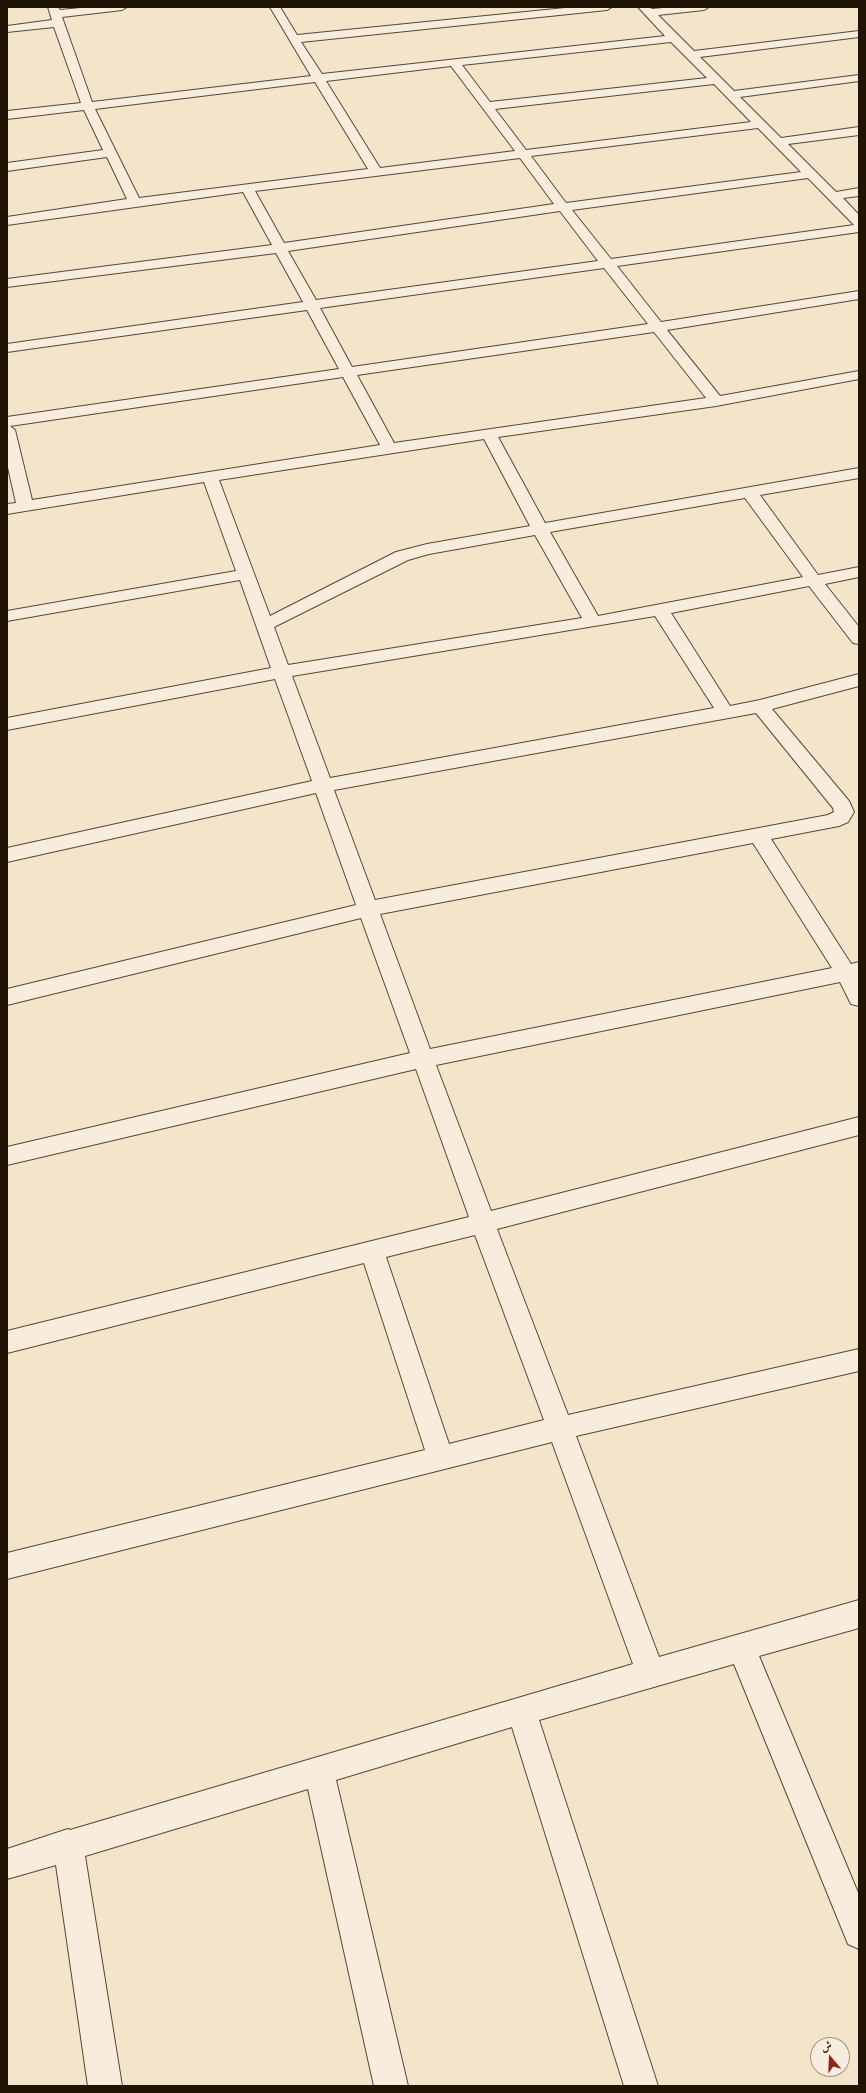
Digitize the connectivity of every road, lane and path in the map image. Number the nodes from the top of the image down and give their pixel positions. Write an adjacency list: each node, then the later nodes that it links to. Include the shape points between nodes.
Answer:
1 (122, 7): 6 (street)
2 (275, 7): 10 (street)
3 (607, 7): 10 (street)
4 (704, 7): 5 (street)
5 (646, 10): 9 (street)
6 (56, 15): 7 (street); 17 (street)
7 (7, 29)
8 (859, 34): 11 (street)
9 (674, 38): 11 (street); 12 (street)
10 (294, 39): 13 (street)
11 (691, 55): 15 (street)
12 (454, 62): 13 (street); 18 (street)
13 (319, 78): 17 (street); 26 (street)
14 (859, 78): 16 (street)
15 (717, 80): 16 (street); 18 (street)
16 (731, 95): 20 (street)
17 (88, 106): 19 (street); 23 (street)
18 (488, 106): 24 (street)
19 (7, 115)
20 (761, 124): 22 (street); 24 (street)
21 (859, 131): 22 (street)
22 (778, 142): 27 (street)
23 (111, 153): 25 (street); 31 (street)
24 (523, 153): 26 (street); 32 (street)
25 (7, 167)
26 (376, 172): 28 (street)
27 (811, 174): 30 (street); 32 (street)
28 (248, 189): 31 (street); 36 (street)
29 (859, 192): 30 (street)
30 (833, 196): 34 (street)
31 (135, 202): 33 (street)
32 (563, 207): 36 (street); 37 (street)
33 (7, 221)
34 (859, 222)
35 (859, 228): 37 (street)
36 (280, 248): 38 (street); 40 (street)
37 (608, 263): 40 (street); 41 (street)
38 (7, 283)
39 (859, 295): 41 (street)
40 (311, 305): 42 (street); 43 (street)
41 (659, 327): 43 (street); 45 (street)
42 (7, 348)
43 (347, 371): 46 (street); 49 (street)
44 (859, 375): 45 (street)
45 (716, 401): 48 (street)
46 (7, 422)
47 (7, 430): 53 (street)
48 (488, 433): 49 (street); 55 (street)
49 (390, 448): 51 (street)
50 (859, 473): 52 (street)
51 (210, 476): 53 (street); 57 (street)
52 (750, 493): 55 (street); 58 (street)
53 (25, 506): 54 (street)
54 (7, 509)
55 (540, 529): 61 (street); 62 (street, via 427,549 402,556)
56 (859, 572): 58 (street)
57 (246, 574): 60 (street); 62 (street)
58 (813, 580): 59 (street); 63 (street)
59 (660, 609): 61 (street); 67 (street)
60 (7, 616)
61 (593, 622): 64 (street)
62 (265, 625): 64 (street)
63 (859, 639)
64 (282, 672): 68 (street); 69 (street)
65 (859, 680): 66 (street)
66 (760, 706): 67 (street); 70 (street, via 842,806 844,812 841,817 832,821)
67 (725, 712): 69 (street)
68 (7, 724)
69 (324, 785): 71 (street); 72 (street)
70 (758, 834): 72 (street); 73 (street)
71 (7, 855)
72 (369, 908): 74 (street); 76 (street)
73 (853, 972): 75 (street); 76 (street)
74 (7, 996)
75 (859, 998)
76 (423, 1059): 78 (street); 79 (street)
77 (859, 1126): 79 (street)
78 (7, 1156)
79 (483, 1223): 80 (street); 83 (street)
80 (372, 1251): 81 (street); 84 (street)
81 (7, 1342)
82 (859, 1360): 83 (street)
83 (560, 1428): 84 (street); 88 (street)
84 (441, 1458): 85 (street)
85 (7, 1566)
86 (859, 1614): 87 (street)
87 (741, 1647): 88 (street); 93 (street)
88 (651, 1673): 89 (street)
89 (521, 1710): 90 (street); 96 (street)
90 (319, 1771): 91 (street); 95 (street)
91 (68, 1844): 92 (street); 94 (street)
92 (7, 1864)
93 (859, 1933)
94 (105, 2086)
95 (391, 2086)
96 (641, 2086)

